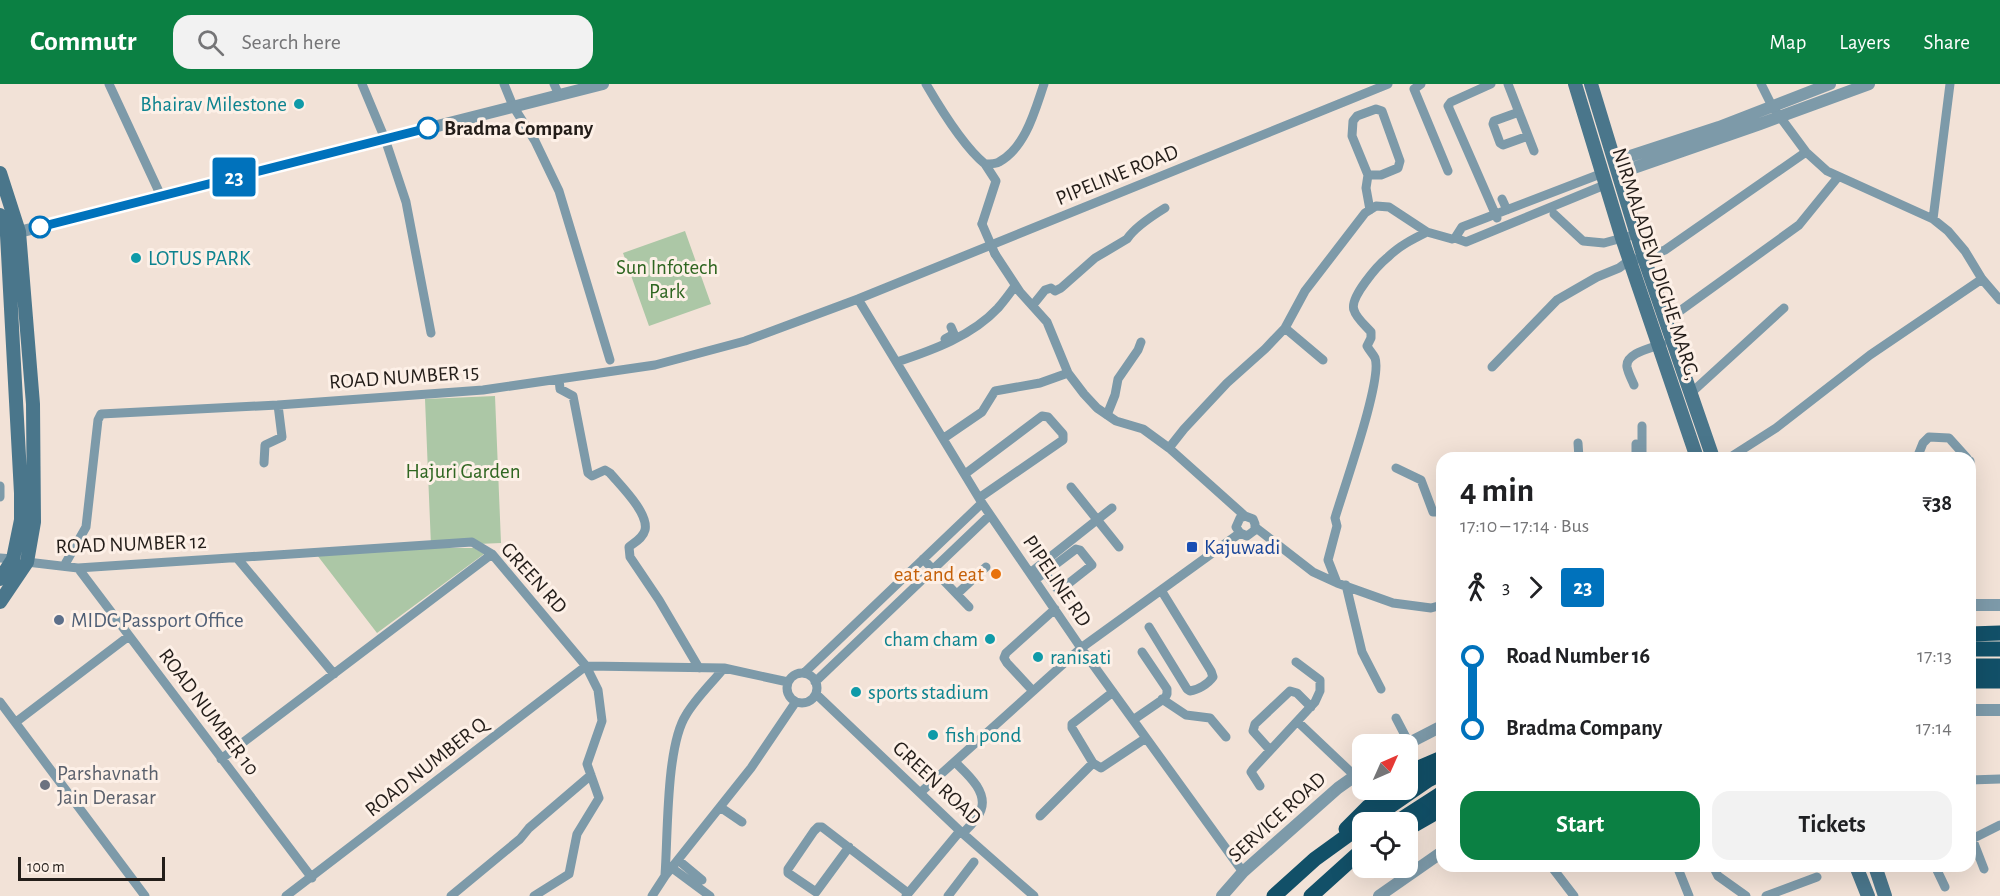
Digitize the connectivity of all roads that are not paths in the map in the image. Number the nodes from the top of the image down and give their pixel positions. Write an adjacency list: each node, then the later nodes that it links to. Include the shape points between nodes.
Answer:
1 (109, 84): 33 (street)
2 (362, 84): 23 (street)
3 (504, 84): 18 (street)
4 (603, 84): 17 (street)
5 (926, 84): 26 (street)
6 (1044, 84): 26 (street, via 1029,126 1015,148 998,163)
7 (1388, 84): 50 (street, PIPELINE ROAD)
8 (1421, 84): 28 (street, via 1414,89)
9 (1491, 84): 37 (street, via 1448,105)
10 (1508, 84): 20 (street)
11 (1575, 84): 32 (main road, NIRMALADEVI DIGHE MARG,)
12 (1591, 84): 27 (main road, NIRMALADEVI DIGHE MARG,)
13 (1761, 84): 19 (street)
14 (1830, 84): 19 (street)
15 (1866, 84): 21 (street)
16 (1950, 84): 40 (street)
17 (557, 90): 18 (street)
18 (513, 106): 23 (street); 61 (street, via 559,191)
19 (1772, 106): 21 (street); 27 (street)
20 (1519, 112): 22 (street); 22 (street, via 1494,121 1500,143)
21 (1780, 117): 25 (street); 27 (street)
22 (1528, 136): 24 (street)
23 (385, 139): 33 (street); 57 (street, via 406,201)
24 (1533, 151)
25 (1806, 152): 31 (street); 47 (street, via 1665,250)
26 (985, 164): 49 (street, bridge, via 996,182 982,224)
27 (1617, 167): 44 (main road, NIRMALADEVI DIGHE MARG,)
28 (1448, 171)
29 (0, 173): 43 (main road)
30 (1368, 174): 30 (street, via 1352,136 1353,121 1376,109 1382,111 1400,161 1398,168 1381,175); 36 (street)
31 (1838, 177): 40 (street); 54 (street, via 1799,225)
32 (1605, 178): 37 (street); 41 (street); 46 (main road, NIRMALADEVI DIGHE MARG,)
33 (161, 196): 43 (street)
34 (1500, 200): 37 (street)
35 (1165, 208): 52 (street, via 1127,239 1095,258 1061,288 1045,290)
36 (1370, 210): 42 (street, via 1376,206 1389,207); 56 (street, via 1305,291)
37 (1502, 212): 41 (street); 45 (street, via 1462,227)
38 (1554, 214): 46 (street, via 1583,241 1604,243)
39 (0, 215): 43 (main road)
40 (1933, 219): 48 (street, via 1965,251)
41 (1500, 227): 45 (street, via 1466,242)
42 (1427, 232): 45 (street); 110 (street, via 1387,257 1353,302 1353,310 1371,332 1366,346 1375,358 1375,370 1370,403 1335,518 1337,526 1328,560)
43 (9, 234): 102 (main road, via 21,493 21,520)
44 (1636, 234): 46 (street); 47 (main road, NIRMALADEVI DIGHE MARG,)
45 (1455, 238)
46 (1622, 238): 47 (main road, NIRMALADEVI DIGHE MARG,)
47 (1637, 259): 54 (main road, NIRMALADEVI DIGHE MARG,); 59 (main road, NIRMALADEVI DIGHE MARG,); 64 (street, via 1557,300)
48 (1982, 279): 51 (street); 81 (street)
49 (1015, 286): 52 (street); 60 (street, via 983,322)
50 (858, 300): 63 (street, PIPELINE RD); 66 (street, ROAD NUMBER 15, via 746,341 666,362)
51 (2000, 300)
52 (1033, 305): 65 (street, via 1047,322)
53 (1784, 308): 68 (street)
54 (1666, 321): 59 (main road, NIRMALADEVI DIGHE MARG,)
55 (951, 327): 60 (street, via 954,334 942,340)
56 (1285, 328): 62 (street); 75 (street, via 1227,383)
57 (431, 333)
58 (1141, 342): 70 (street, via 1118,379)
59 (1666, 343): 67 (street, via 1629,360 1627,366); 68 (main road, NIRMALADEVI DIGHE MARG,); 79 (main road, NIRMALADEVI DIGHE MARG,)
60 (942, 345): 63 (street)
61 (610, 360)
62 (1323, 360)
63 (897, 362): 72 (street, PIPELINE RD)
64 (1492, 367)
65 (1068, 374): 70 (street); 72 (street, via 995,391 982,412)
66 (559, 379): 69 (street, ROAD NUMBER 15, via 483,390); 131 (street, via 560,389 573,396 588,473 610,473 638,506 645,529 629,548 630,557)
67 (1634, 386)
68 (1691, 393): 80 (main road, NIRMALADEVI DIGHE MARG,)
69 (278, 405): 84 (street, via 282,437 265,445); 103 (street, ROAD NUMBER 15, via 101,414 86,527)
70 (1107, 415): 75 (street, via 1143,429)
71 (1642, 426): 78 (street)
72 (944, 438): 86 (street, PIPELINE RD)
73 (1578, 443): 76 (street)
74 (1636, 444): 77 (street)
75 (1169, 448): 94 (street)
76 (1578, 452)
77 (1636, 452)
78 (1642, 452)
79 (1695, 452)
80 (1711, 452)
81 (1738, 452)
82 (1919, 452): 83 (street, via 1929,436 1949,438)
83 (1962, 452)
84 (264, 463)
85 (1395, 468): 92 (street, via 1421,480)
86 (965, 474): 90 (street, PIPELINE RD); 90 (street, via 1042,416 1048,417 1062,434 1063,440)
87 (0, 486): 89 (street)
88 (1071, 487): 95 (street)
89 (0, 497)
90 (980, 501): 93 (street, PIPELINE RD); 101 (street)
91 (1112, 508): 95 (street)
92 (1436, 512)
93 (990, 515): 106 (street); 108 (street, PIPELINE RD)
94 (1245, 516): 96 (street, via 1253,519); 97 (street, via 1237,522)
95 (1097, 520): 98 (street); 108 (street)
96 (1256, 527): 97 (street, via 1247,536); 110 (street, via 1312,572)
97 (1240, 533): 111 (street)
98 (1119, 547)
99 (492, 554): 100 (street, GREEN RD, via 472,542); 128 (street, GREEN RD); 134 (street)
100 (237, 558): 105 (street, ROAD NUMBER 12); 134 (street)
101 (923, 559): 106 (street); 133 (street)
102 (13, 560): 103 (street, ROAD NUMBER 12); 109 (main road); 113 (main road)
103 (64, 566): 105 (street, ROAD NUMBER 12)
104 (986, 567): 112 (street)
105 (78, 568): 122 (street, ROAD NUMBER 10)
106 (933, 569): 112 (street); 138 (street)
107 (1045, 573): 107 (street, via 1076,549 1092,565 1059,591); 108 (street)
108 (1032, 576): 118 (street, PIPELINE RD)
109 (0, 579)
110 (1341, 584): 117 (street, via 1393,603); 139 (street, via 1362,652)
111 (1161, 590): 119 (street, via 1212,671 1210,681 1195,691 1187,689); 123 (street)
112 (957, 594): 116 (street)
113 (0, 602)
114 (1976, 604): 115 (street)
115 (2000, 604)
116 (969, 607)
117 (1436, 607)
118 (1055, 609): 123 (street, PIPELINE RD); 140 (street, via 1004,658)
119 (1149, 627)
120 (2000, 633): 121 (highway)
121 (1976, 634)
122 (129, 636): 151 (street); 159 (street, ROAD NUMBER 10)
123 (1081, 648): 140 (street); 141 (street, PIPELINE RD)
124 (1976, 649): 125 (highway)
125 (2000, 649)
126 (1142, 652): 143 (street, via 1167,690)
127 (1296, 662): 146 (street, via 1320,681 1320,691)
128 (586, 666): 131 (street); 165 (street, GREEN RD, via 598,690 602,721 587,764); 203 (street, ROAD NUMBER Q)
129 (1976, 666): 130 (highway)
130 (2000, 666)
131 (699, 668): 132 (street)
132 (724, 668): 137 (street); 192 (street, via 686,715 678,734 671,773)
133 (804, 673): 137 (street, via 794,675); 138 (street)
134 (334, 674): 159 (street)
135 (1976, 681): 136 (highway)
136 (2000, 681)
137 (788, 682): 145 (street, via 788,696)
138 (815, 682): 142 (street)
139 (1381, 689)
140 (1033, 691): 161 (street)
141 (1113, 692): 150 (street, PIPELINE RD); 162 (street, via 1072,724)
142 (816, 694): 145 (street, via 806,704); 171 (street, GREEN ROAD)
143 (1162, 699): 150 (street); 155 (street, via 1186,715 1210,718)
144 (0, 702): 151 (street)
145 (795, 703): 175 (street)
146 (1311, 707): 152 (street); 158 (street, via 1297,693 1290,692 1255,724 1253,731)
147 (1976, 710): 148 (street)
148 (2000, 710)
149 (1396, 718): 154 (street)
150 (1133, 720): 156 (street, PIPELINE RD)
151 (16, 722): 208 (street)
152 (1298, 722): 158 (street); 163 (street)
153 (1436, 729): 157 (street)
154 (1404, 734)
155 (1226, 737)
156 (1146, 738): 162 (street, via 1101,768); 194 (street, PIPELINE RD)
157 (1418, 738)
158 (1270, 750): 170 (street, via 1251,772)
159 (221, 759): 203 (street, ROAD NUMBER 10)
160 (1436, 761): 164 (highway)
161 (955, 762): 171 (street); 182 (street, via 981,794 981,811)
162 (1093, 763): 178 (street)
163 (1352, 768)
164 (1418, 769)
165 (591, 775): 210 (street); 211 (street, GREEN RD, via 599,798 577,834 568,874)
166 (1435, 777): 176 (highway)
167 (1352, 779): 194 (street, SERVICE ROAD)
168 (2000, 779): 169 (street)
169 (1976, 780)
170 (1260, 786)
171 (921, 792): 182 (street, GREEN ROAD)
172 (1377, 800): 188 (highway)
173 (1436, 801): 177 (highway)
174 (1436, 803): 179 (highway)
175 (720, 807): 180 (street); 192 (street)
176 (1382, 812)
177 (1416, 812)
178 (1040, 816)
179 (1418, 819)
180 (742, 822)
181 (2000, 825): 184 (street)
182 (962, 832): 207 (street); 214 (street, GREEN ROAD)
183 (1352, 832): 188 (highway)
184 (1976, 837)
185 (849, 848): 185 (street, via 818,827 788,873 816,892); 207 (street)
186 (1976, 851): 193 (street)
187 (1436, 856): 218 (street)
188 (1316, 859): 216 (highway)
189 (1352, 859): 201 (highway)
190 (974, 862): 213 (street)
191 (1352, 863): 201 (highway)
192 (672, 868): 204 (street); 206 (street); 212 (street)
193 (1984, 869)
194 (1243, 872): 215 (street, SERVICE ROAD)
195 (1556, 872): 219 (street)
196 (1679, 872): 220 (street)
197 (1716, 872): 221 (street)
198 (1858, 872): 223 (main road)
199 (1877, 872): 224 (main road)
200 (1938, 872): 205 (street)
201 (1331, 877): 217 (highway)
202 (1817, 877): 222 (street)
203 (312, 878): 209 (street, ROAD NUMBER Q)
204 (702, 880)
205 (1945, 887)
206 (654, 895)
207 (907, 895)
208 (145, 896)
209 (286, 896)
210 (451, 896)
211 (534, 896)
212 (710, 896)
213 (948, 896)
214 (1034, 896)
215 (1222, 896)
216 (1274, 896)
217 (1311, 896)
218 (1379, 896)
219 (1574, 896)
220 (1689, 896)
221 (1746, 896)
222 (1766, 896)
223 (1868, 896)
224 (1885, 896)

